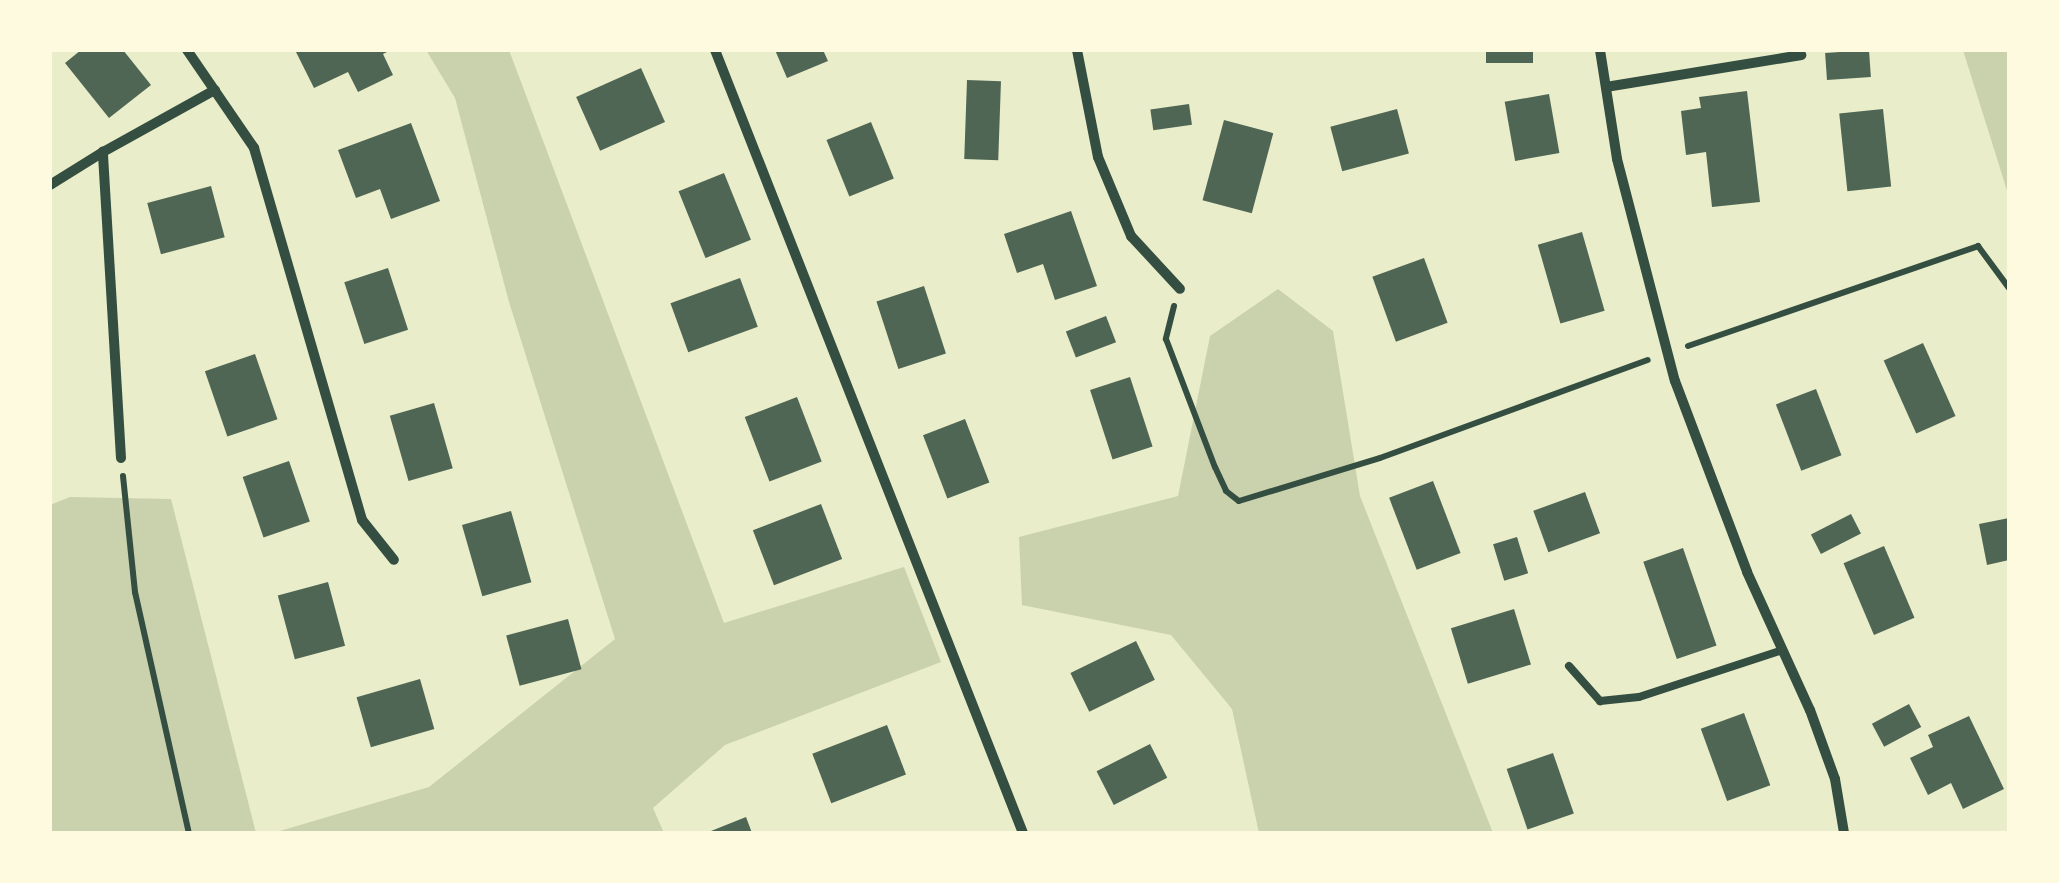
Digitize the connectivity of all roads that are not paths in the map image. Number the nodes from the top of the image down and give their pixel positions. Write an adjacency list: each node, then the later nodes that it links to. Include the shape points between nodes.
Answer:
1 (187, 50): 7 (street)
2 (714, 50): 15 (street)
3 (1078, 50): 10 (street, via 1098,157 1130,236)
4 (1600, 50): 6 (street)
5 (1801, 55): 6 (street)
6 (1606, 86): 13 (street, via 1617,159 1667,353)
7 (215, 90): 8 (street); 12 (street, via 254,148 362,520)
8 (103, 152): 9 (street); 11 (street)
9 (50, 184)
10 (1180, 289)
11 (121, 458)
12 (394, 560)
13 (1783, 650): 14 (lane, via 1639,697 1600,701); 16 (street, via 1834,779)
14 (1569, 666)
15 (1023, 833)
16 (1844, 833)

